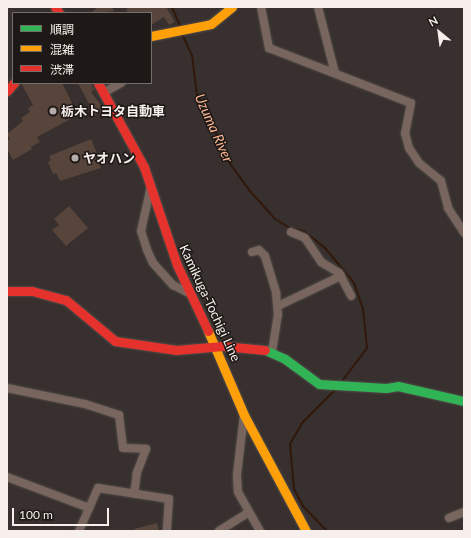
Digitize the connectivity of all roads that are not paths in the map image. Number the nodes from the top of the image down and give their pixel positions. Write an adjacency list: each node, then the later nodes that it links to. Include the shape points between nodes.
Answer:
1 (232, 7): 4 (street, via 211,24)
2 (261, 7): 5 (street, via 269,48)
3 (318, 7): 5 (street)
4 (152, 36)
5 (335, 73): 11 (street, via 411,103 405,133 409,148 419,163 441,181 448,208)
6 (98, 84): 8 (street, Kamikuga-Tochigi Line)
7 (119, 84): 8 (street)
8 (103, 93): 9 (street, Kamikuga-Tochigi Line, via 135,148)
9 (151, 185): 15 (street, Kamikuga-Tochigi Line, via 172,254); 15 (street, via 141,231 147,250 153,263 173,285)
10 (291, 232): 13 (street, via 305,238 321,262)
11 (464, 233)
12 (252, 252): 17 (street, via 262,252 268,261)
13 (341, 276): 16 (street); 17 (street)
14 (7, 292): 18 (street, via 32,291 66,300 114,341 176,350)
15 (189, 293): 18 (street, Kamikuga-Tochigi Line)
16 (351, 296)
17 (278, 306): 19 (street)
18 (217, 347): 19 (street); 22 (street, Kamikuga-Tochigi Line)
19 (272, 351): 21 (street, via 319,384 386,388 398,386)
20 (7, 388): 24 (street, via 85,404 119,415 123,448 146,449 137,473)
21 (464, 401)
22 (244, 416): 27 (street, via 237,475 238,492); 33 (street, Kamikuga-Tochigi Line)
23 (7, 477): 25 (street)
24 (134, 494): 25 (street, via 98,488); 30 (street, via 170,499)
25 (89, 508): 29 (street)
26 (464, 512): 28 (street)
27 (248, 513): 31 (street); 32 (street)
28 (449, 518)
29 (79, 531)
30 (167, 531)
31 (219, 531)
32 (260, 531)
33 (306, 531)

